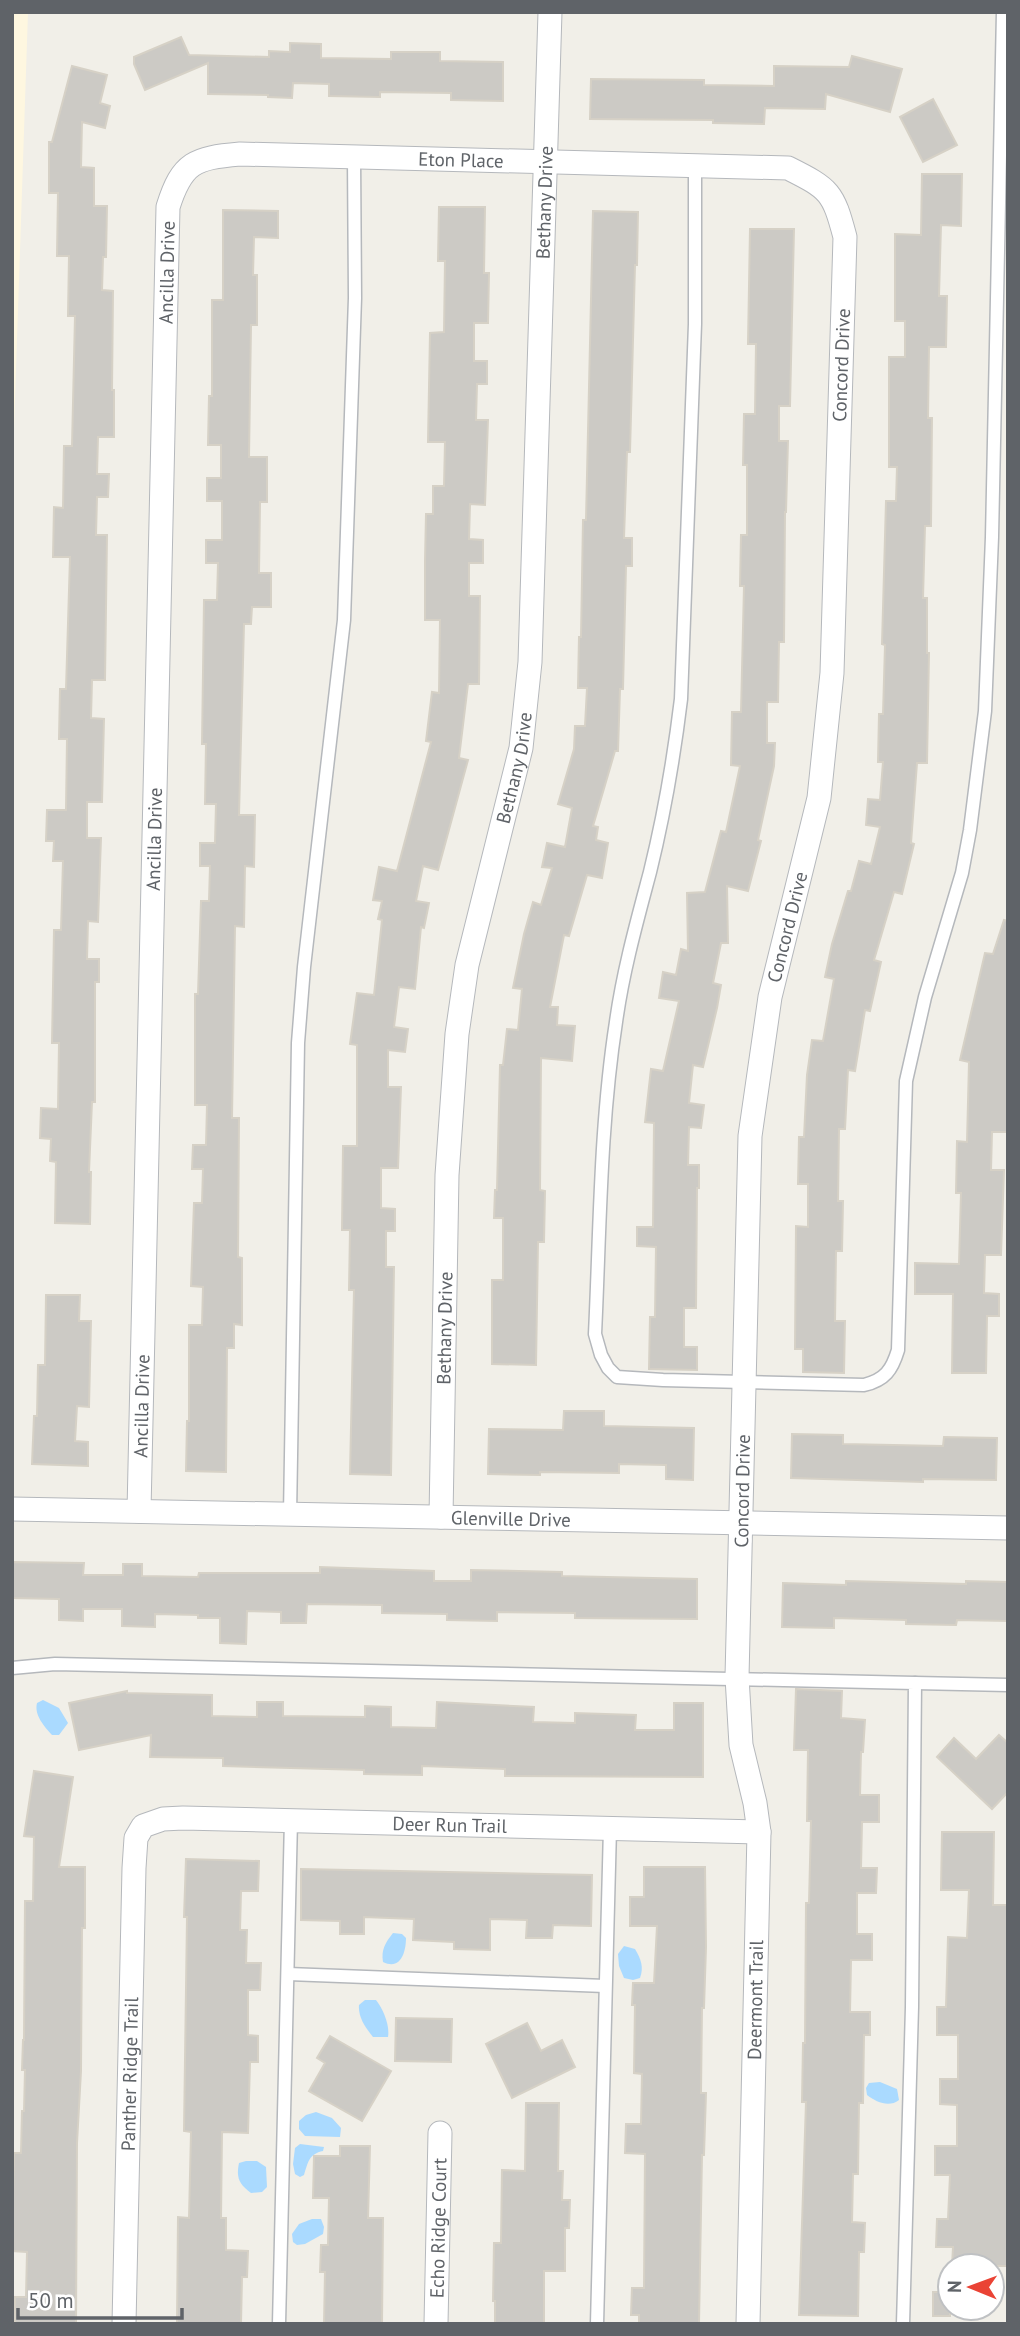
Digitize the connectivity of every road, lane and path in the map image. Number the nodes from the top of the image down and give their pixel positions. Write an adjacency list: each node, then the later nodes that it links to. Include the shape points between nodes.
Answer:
1 (550, 12): 4 (street, Bethany Drive)
2 (1003, 12): 8 (lane, via 985,710 961,873 906,1081 898,1350 887,1374 864,1385)
3 (354, 157): 4 (street, Eton Place); 6 (street, Eton Place, via 221,156); 11 (lane, via 355,298 344,620 298,1043)
4 (544, 160): 5 (street, Eton Place); 12 (street, Bethany Drive, via 530,662 521,748 467,965 457,1034 447,1175)
5 (695, 165): 7 (street, Eton Place, via 788,168); 8 (lane, via 694,337 681,699 674,757 616,1021 605,1122 596,1334 601,1355 617,1377)
6 (183, 171): 10 (street, Ancilla Drive, via 168,207)
7 (821, 185): 8 (street, Concord Drive, via 837,206 845,237 832,673 819,798 770,997 750,1136)
8 (744, 1381): 13 (street, Concord Drive)
9 (12, 1509): 10 (street, Glenville Drive)
10 (139, 1511): 11 (street, Glenville Drive)
11 (290, 1516): 12 (street, Glenville Drive)
12 (441, 1517): 13 (street, Glenville Drive)
13 (741, 1522): 14 (street, Glenville Drive); 16 (street, Concord Drive)
14 (1008, 1528)
15 (12, 1668): 16 (lane, via 55,1664)
16 (737, 1678): 17 (lane); 22 (street, Deermont Trail, via 741,1745)
17 (915, 1683): 18 (lane); 31 (lane)
18 (1008, 1685)
19 (290, 1820): 20 (street, Deer Run Trail, via 163,1819); 21 (street, Deer Run Trail); 23 (lane)
20 (143, 1826): 26 (street, Panther Ridge Trail, via 136,1838 134,1868)
21 (610, 1828): 22 (street, Deer Run Trail); 24 (lane)
22 (759, 1832): 30 (street, Deermont Trail)
23 (288, 1974): 24 (lane); 27 (lane)
24 (605, 1986): 29 (lane)
25 (440, 2133): 28 (street, Echo Ridge Court)
26 (124, 2324)
27 (279, 2324)
28 (436, 2324)
29 (597, 2324)
30 (748, 2324)
31 (903, 2324)

